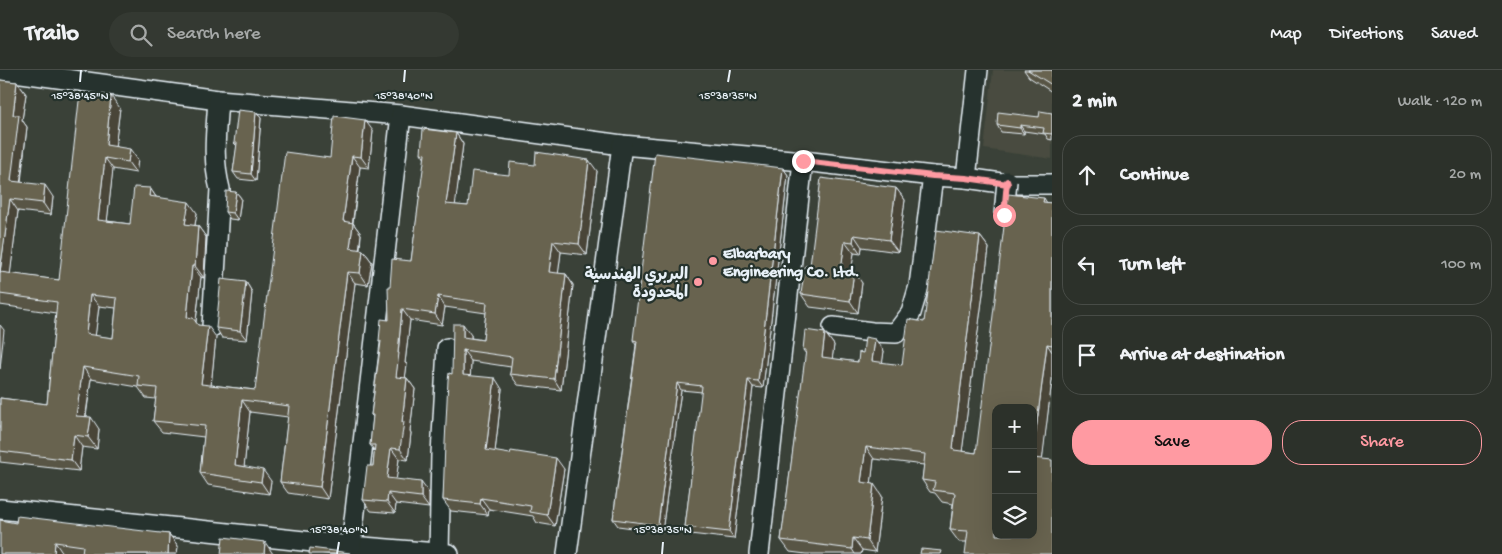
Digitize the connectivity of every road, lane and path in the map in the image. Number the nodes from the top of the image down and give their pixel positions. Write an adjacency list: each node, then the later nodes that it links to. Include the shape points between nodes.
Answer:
1 (0, 70): 3 (street)
2 (978, 70): 8 (street)
3 (218, 100): 4 (street); 13 (street, via 214,155 220,189)
4 (401, 115): 5 (street); 16 (street)
5 (622, 146): 6 (street); 19 (street)
6 (803, 161): 7 (street); 20 (street)
7 (933, 176): 8 (street); 12 (street, via 919,286 911,313 896,333)
8 (966, 178): 9 (street)
9 (1007, 182): 10 (street); 11 (street, bridge)
10 (1052, 184)
11 (1004, 215)
12 (832, 326)
13 (212, 327)
14 (447, 348): 18 (street, via 441,454)
15 (0, 509): 16 (street)
16 (351, 546): 17 (street)
17 (391, 552): 18 (street)
18 (444, 553)
19 (567, 554)
20 (759, 554)

